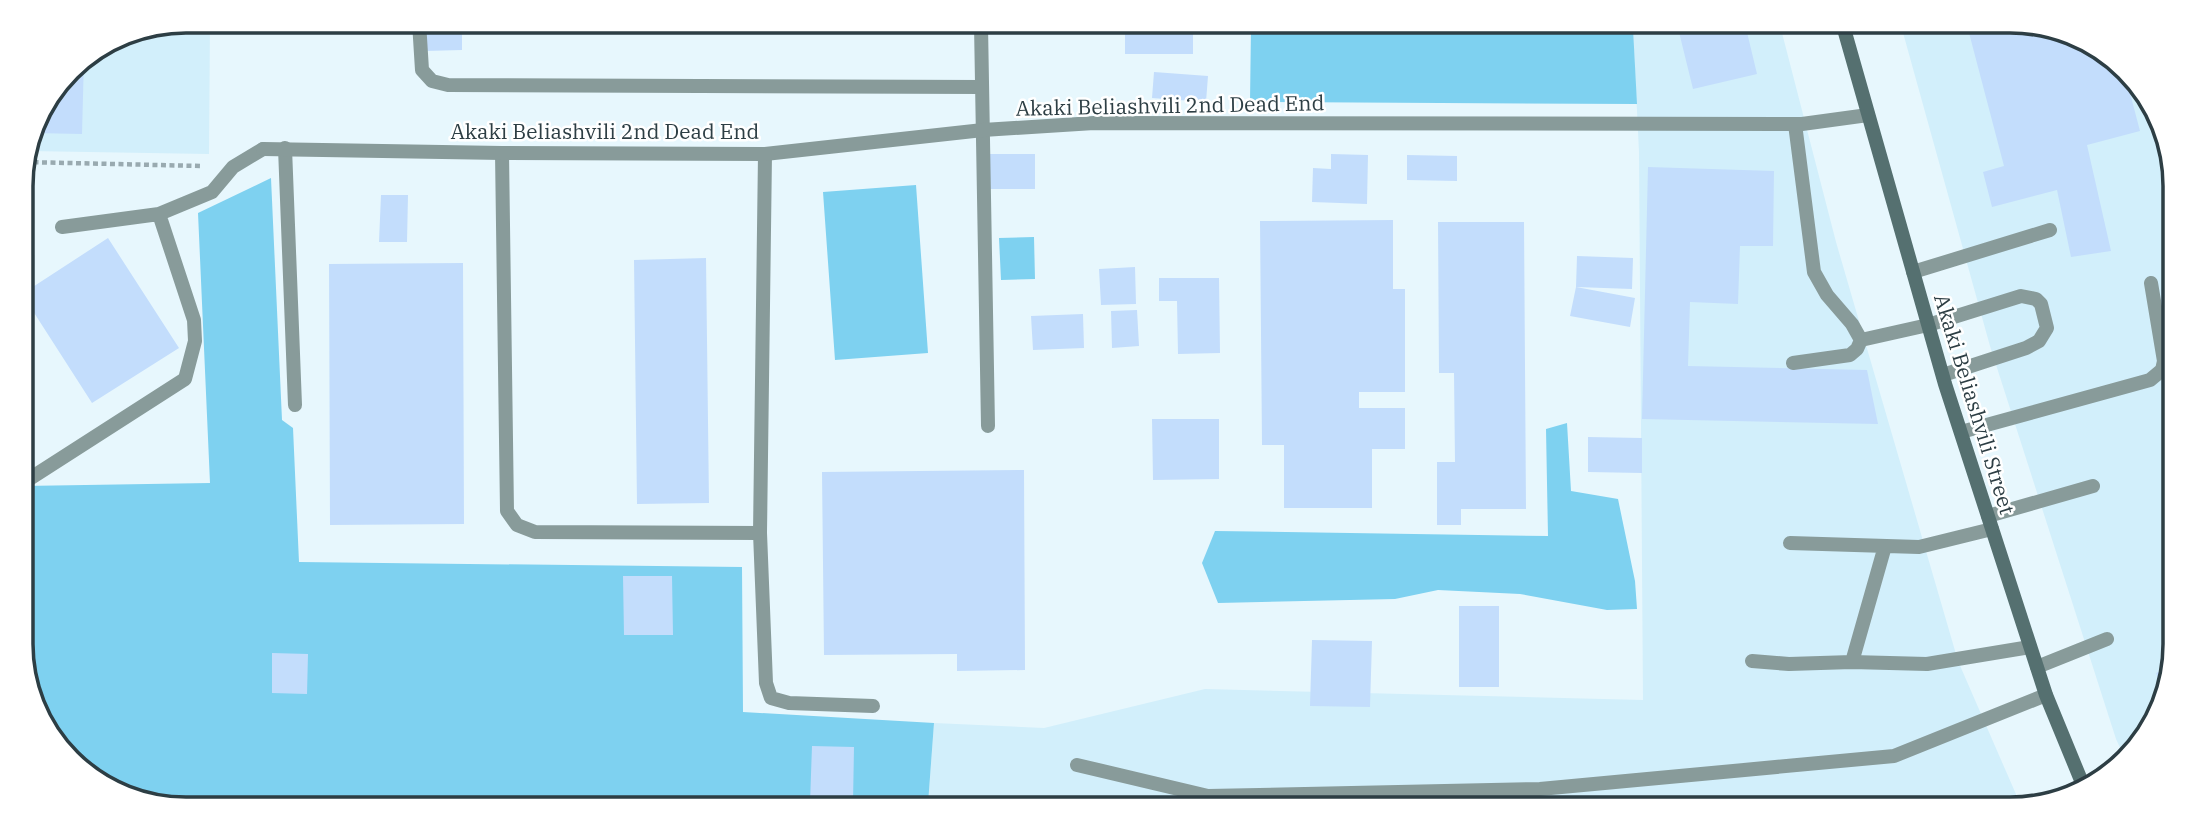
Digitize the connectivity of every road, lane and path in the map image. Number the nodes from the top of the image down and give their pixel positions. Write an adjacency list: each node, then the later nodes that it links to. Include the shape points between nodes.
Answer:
1 (420, 33): 4 (street, via 422,70 432,81 448,85)
2 (981, 33): 4 (street)
3 (1845, 33): 5 (main road, Akaki Beliashvili Street)
4 (982, 88): 7 (street)
5 (1868, 114): 6 (street, Akaki Beliashvili 2nd Dead End); 16 (main road, Akaki Beliashvili Street)
6 (1795, 124): 7 (street, Akaki Beliashvili 2nd Dead End, via 1094,123); 19 (street, via 1814,272)
7 (983, 130): 10 (street, Akaki Beliashvili 2nd Dead End); 25 (street)
8 (285, 148): 9 (street, Akaki Beliashvili 2nd Dead End); 12 (street, Akaki Beliashvili 2nd Dead End, via 262,149); 24 (street)
9 (502, 153): 10 (street, Akaki Beliashvili 2nd Dead End); 30 (street, via 507,511 517,525 535,532)
10 (765, 154): 30 (street)
11 (36, 162): 12 (path)
12 (233, 167): 13 (street, via 212,192)
13 (159, 214): 14 (street); 27 (street, via 194,320 195,341 185,379)
14 (62, 226)
15 (2050, 230): 16 (street)
16 (1913, 272): 18 (main road, Akaki Beliashvili Street)
17 (2151, 283): 20 (street)
18 (1928, 325): 19 (street); 23 (main road, Akaki Beliashvili Street); 23 (street, via 2021,296 2041,304 2047,328 2039,341)
19 (1861, 340): 21 (street, via 1850,355)
20 (2163, 355)
21 (1793, 363)
22 (2163, 366): 26 (street, via 2150,380)
23 (1942, 375): 26 (main road, Akaki Beliashvili Street)
24 (295, 405)
25 (988, 426)
26 (1961, 432): 29 (main road, Akaki Beliashvili Street)
27 (33, 476)
28 (2093, 486): 29 (street)
29 (1990, 522): 32 (street, via 1919,547); 34 (main road, Akaki Beliashvili Street)
30 (760, 533): 39 (street, via 766,683 771,698 789,703)
31 (1790, 543): 32 (street)
32 (1885, 546): 36 (street)
33 (2107, 639): 37 (street)
34 (2031, 647): 36 (street, via 1927,664); 37 (main road, Akaki Beliashvili Street)
35 (1752, 661): 36 (street)
36 (1852, 662)
37 (2037, 667): 38 (main road, Akaki Beliashvili Street)
38 (2046, 695): 41 (main road, Akaki Beliashvili Street); 43 (street, via 1894,756 1540,789)
39 (873, 706)
40 (1077, 765): 42 (street)
41 (2080, 779)
42 (1192, 796)
43 (1337, 796)

